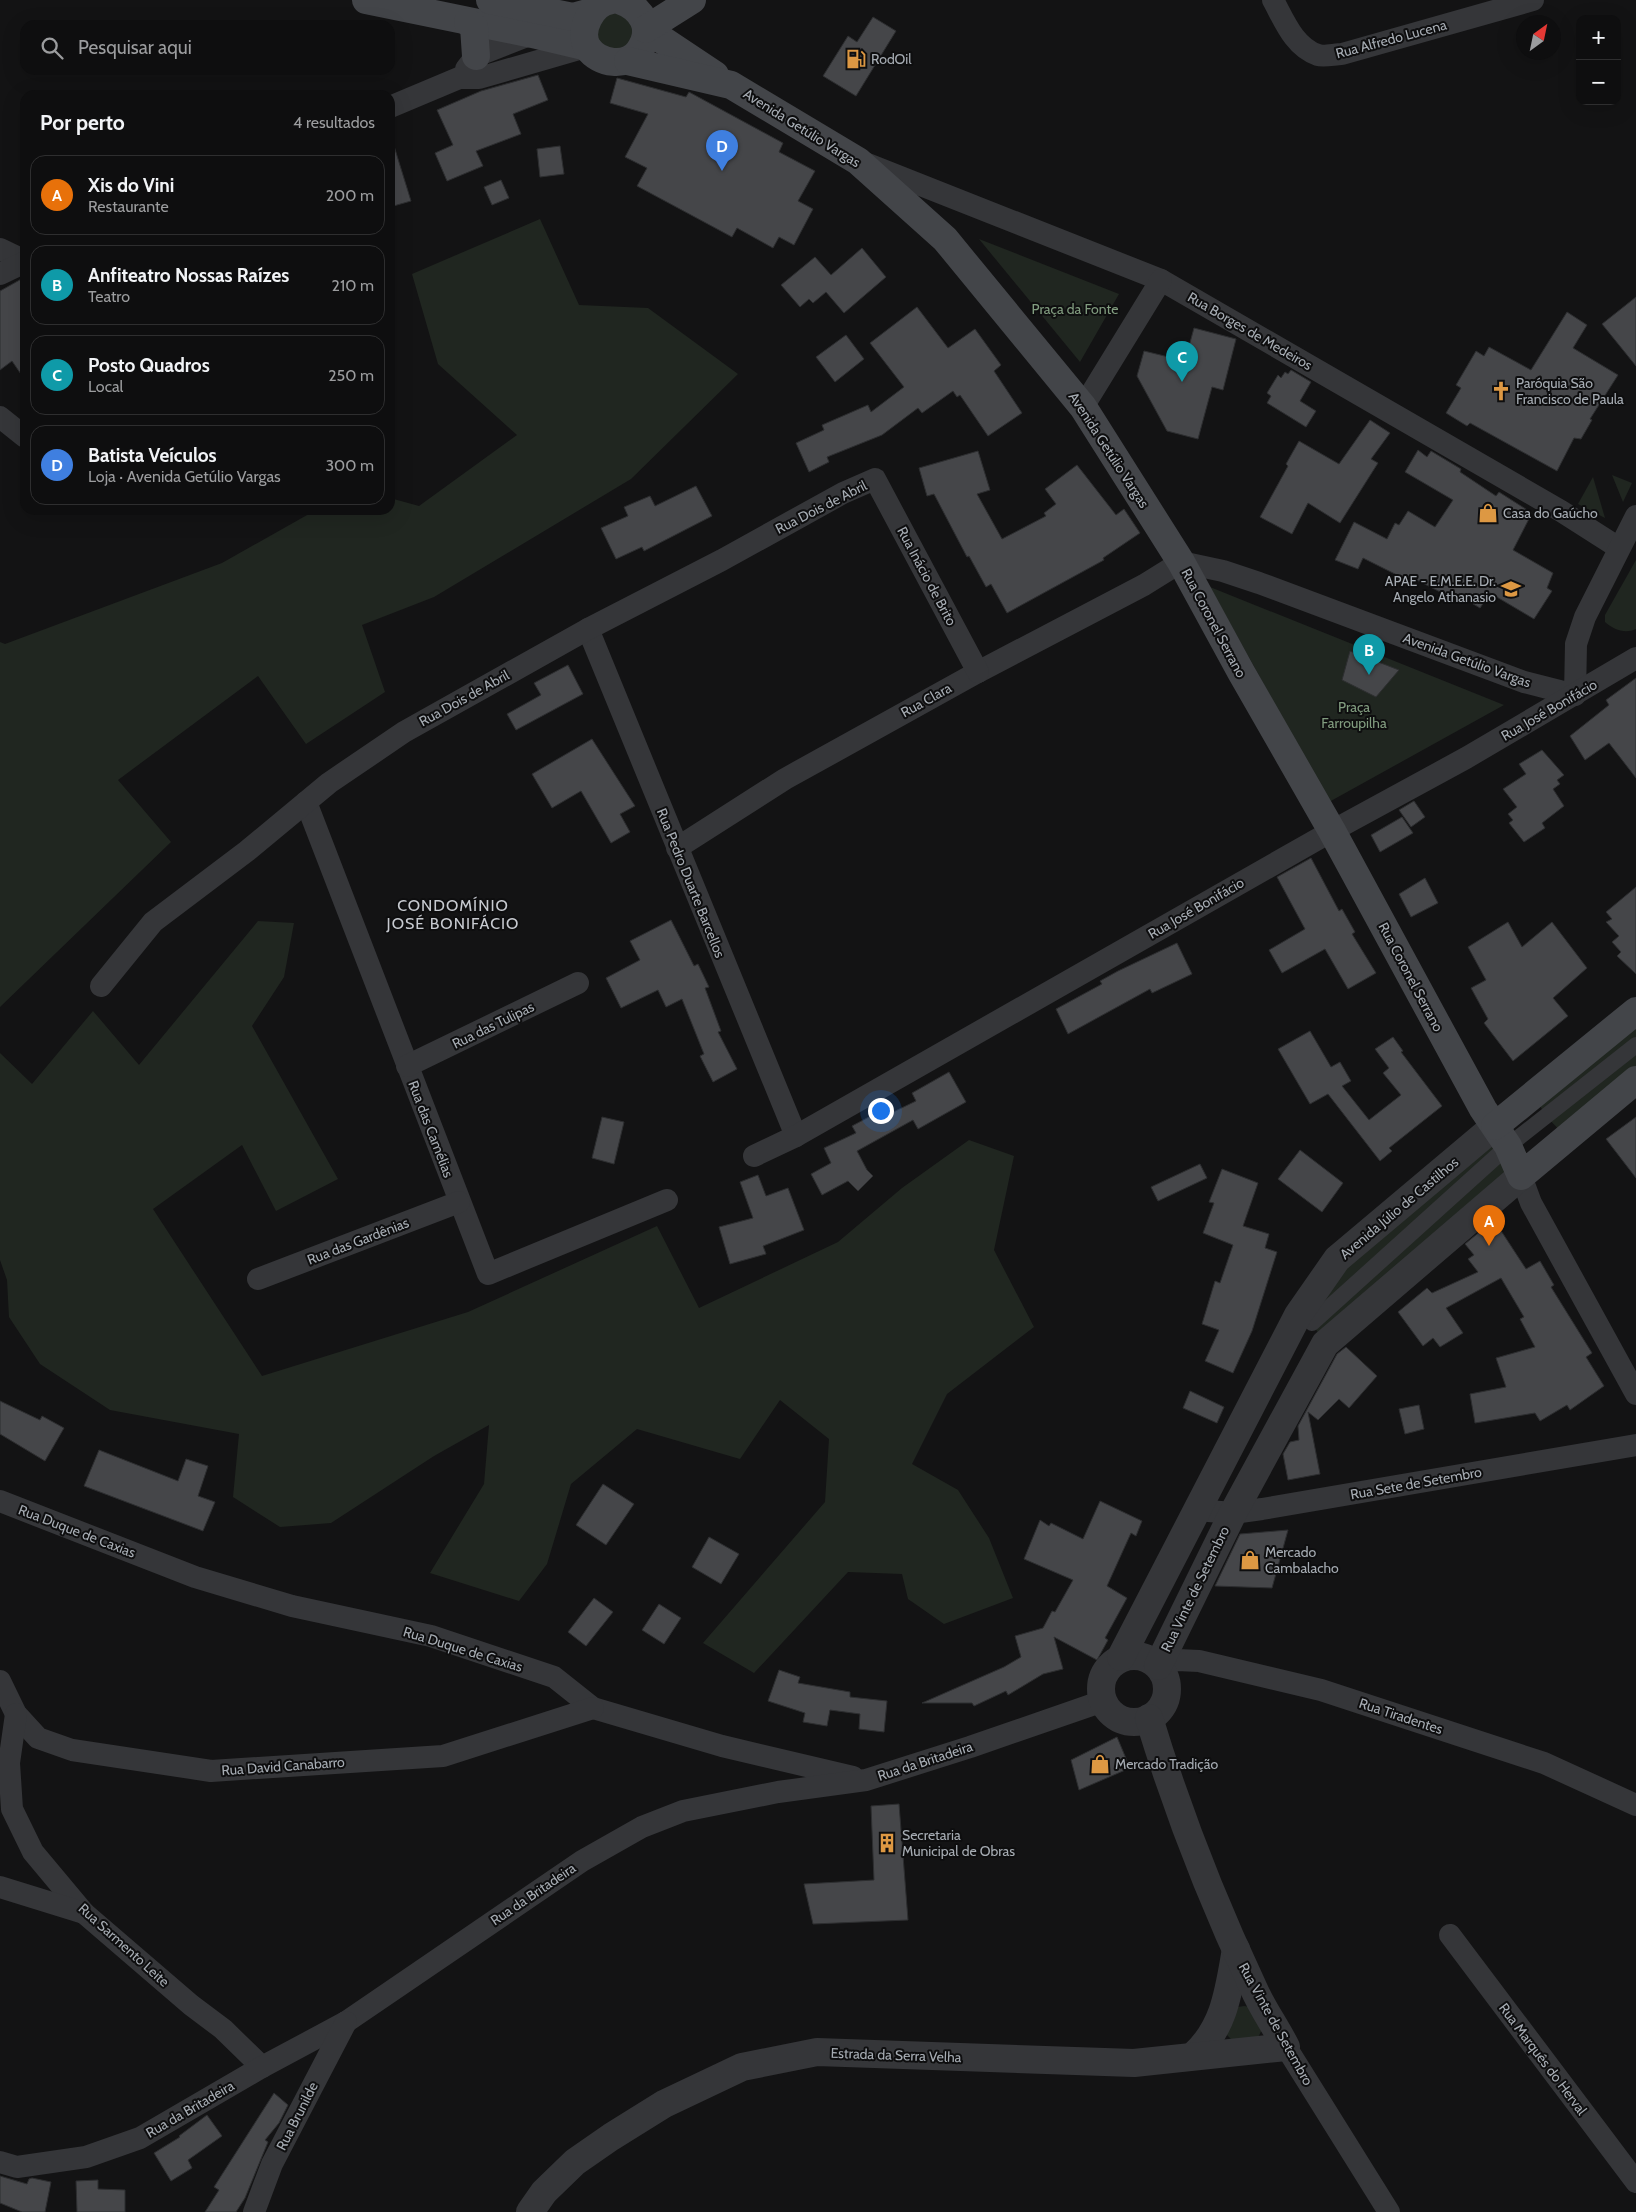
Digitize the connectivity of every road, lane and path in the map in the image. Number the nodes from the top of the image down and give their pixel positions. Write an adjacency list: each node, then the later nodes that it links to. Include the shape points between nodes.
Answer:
1 (366, 0): 7 (main road)
2 (490, 0): 6 (main road)
3 (692, 0): 8 (main road)
4 (1273, 0): 5 (street, Rua Alfredo Lucena, via 1289,30 1303,47 1319,56 1342,54)
5 (1533, 0)
6 (612, 5): 8 (main road, via 636,9); 9 (main road); 10 (main road, via 585,28)
7 (468, 22): 9 (main road); 11 (main road, via 474,27)
8 (646, 29): 12 (main road, via 644,44); 14 (main road)
9 (532, 34): 10 (main road); 11 (street)
10 (588, 47): 12 (main road, via 610,62); 13 (street, via 479,78)
11 (476, 56): 13 (street)
12 (628, 61): 14 (main road, Avenida Getúlio Vargas)
13 (459, 78): 15 (street)
14 (731, 85): 16 (main road, Avenida Getúlio Vargas)
15 (395, 106)
16 (858, 161): 21 (street, Rua Borges de Medeiros); 22 (main road, Avenida Getúlio Vargas, via 945,239)
17 (0, 249): 18 (street)
18 (20, 259)
19 (20, 264): 20 (street)
20 (0, 274)
21 (1161, 280): 22 (street); 27 (street, Rua Borges de Medeiros, via 1561,511)
22 (1083, 407): 28 (main road, Avenida Getúlio Vargas)
23 (0, 417): 24 (street)
24 (20, 433)
25 (876, 479): 29 (street, Rua Dois de Abril, via 843,493); 31 (street, Rua Inácio de Brito)
26 (1636, 516): 27 (street)
27 (1619, 548): 32 (street, via 1585,617 1576,644)
28 (1181, 562): 31 (street, Rua Clara, via 1144,585); 32 (street, Avenida Getúlio Vargas, via 1224,571 1524,682); 34 (main road, Rua Coronel Serrano)
29 (588, 629): 33 (street, Rua Dois de Abril, via 404,732); 35 (street, Rua Pedro Duarte Barcellos)
30 (1636, 658): 32 (street, Rua José Bonifácio)
31 (978, 672): 35 (street, Rua Clara, via 785,779)
32 (1575, 695): 34 (street, Rua José Bonifácio)
33 (306, 802): 37 (street, Rua Dois de Abril, via 153,922); 40 (street, Rua das Camélias)
34 (1332, 831): 43 (street, Rua José Bonifácio); 44 (main road, Rua Coronel Serrano, via 1483,1109)
35 (677, 848): 43 (street, Rua Pedro Duarte Barcellos)
36 (578, 983): 40 (street, Rua das Tulipas)
37 (101, 986)
38 (1636, 1011): 42 (main road, Avenida Júlio de Castilhos)
39 (1636, 1045): 42 (street)
40 (407, 1066): 49 (street, Rua das Camélias)
41 (1636, 1080): 45 (main road, Avenida Júlio de Castilhos)
42 (1540, 1105): 44 (main road, Avenida Júlio de Castilhos); 45 (street)
43 (796, 1136): 46 (street, Rua José Bonifácio)
44 (1501, 1136): 47 (main road, Rua Coronel Serrano); 51 (street, Avenida Júlio de Castilhos, via 1337,1259)
45 (1567, 1138): 47 (main road, Avenida Júlio de Castilhos)
46 (754, 1156)
47 (1520, 1176): 51 (street, Avenida Júlio de Castilhos); 52 (street, Rua Coronel Serrano, via 1531,1203)
48 (667, 1200): 49 (street, Rua das Camélias, via 488,1274)
49 (459, 1202): 50 (street, Rua das Gardênias)
50 (258, 1279)
51 (1311, 1327): 55 (street, Avenida Júlio de Castilhos); 56 (street, Avenida Júlio de Castilhos)
52 (1636, 1394)
53 (1636, 1445): 56 (street, Rua Sete de Setembro)
54 (0, 1501): 61 (street, Rua Duque de Caxias, via 195,1577 292,1606 431,1636 554,1677)
55 (1196, 1510): 56 (street, Rua Sete de Setembro); 57 (street)
56 (1233, 1513): 58 (street, Rua Vinte de Setembro)
57 (1121, 1657): 58 (street, via 1145,1658); 60 (street, via 1106,1671 1101,1682)
58 (1158, 1666): 63 (street, via 1166,1682 1167,1693 1161,1708); 65 (street, Rua Tiradentes, via 1176,1660 1199,1661 1321,1690 1544,1763)
59 (0, 1681): 62 (street, Rua David Canabarro)
60 (1102, 1701): 63 (street, via 1119,1718); 64 (street, Rua da Britadeira)
61 (593, 1708): 62 (street, Rua David Canabarro, via 443,1756 211,1770 72,1750 38,1738); 64 (street, Rua Duque de Caxias, via 722,1746)
62 (16, 1714): 67 (street, Rua Sarmento Leite, via 9,1763 12,1809 33,1852)
63 (1139, 1720): 69 (street, Rua Vinte de Setembro, via 1165,1769 1211,1896)
64 (866, 1780): 70 (street, Rua da Britadeira, via 778,1792 683,1812 642,1827 582,1861)
65 (1636, 1805)
66 (0, 1887): 67 (street)
67 (84, 1913): 73 (street, Rua Sarmento Leite, via 223,2029)
68 (1450, 1935): 75 (street, Rua Marquês do Herval)
69 (1236, 1949): 71 (street, Rua Vinte de Setembro, via 1254,1990); 72 (street, via 1228,1996 1220,2020 1211,2039)
70 (346, 2022): 73 (street, Rua da Britadeira); 76 (street, Rua Brunilde, via 272,2164)
71 (1286, 2047): 72 (street, Estrada da Serra Velha); 78 (street, Rua Vinte de Setembro)
72 (1193, 2056): 77 (street, Estrada da Serra Velha, via 1134,2063 817,2052 742,2067 664,2104 611,2137 575,2162 544,2192)
73 (262, 2067): 74 (street, Rua da Britadeira, via 140,2138 86,2157 17,2167)
74 (0, 2162)
75 (1636, 2182)
76 (254, 2212)
77 (530, 2212)
78 (1389, 2212)

